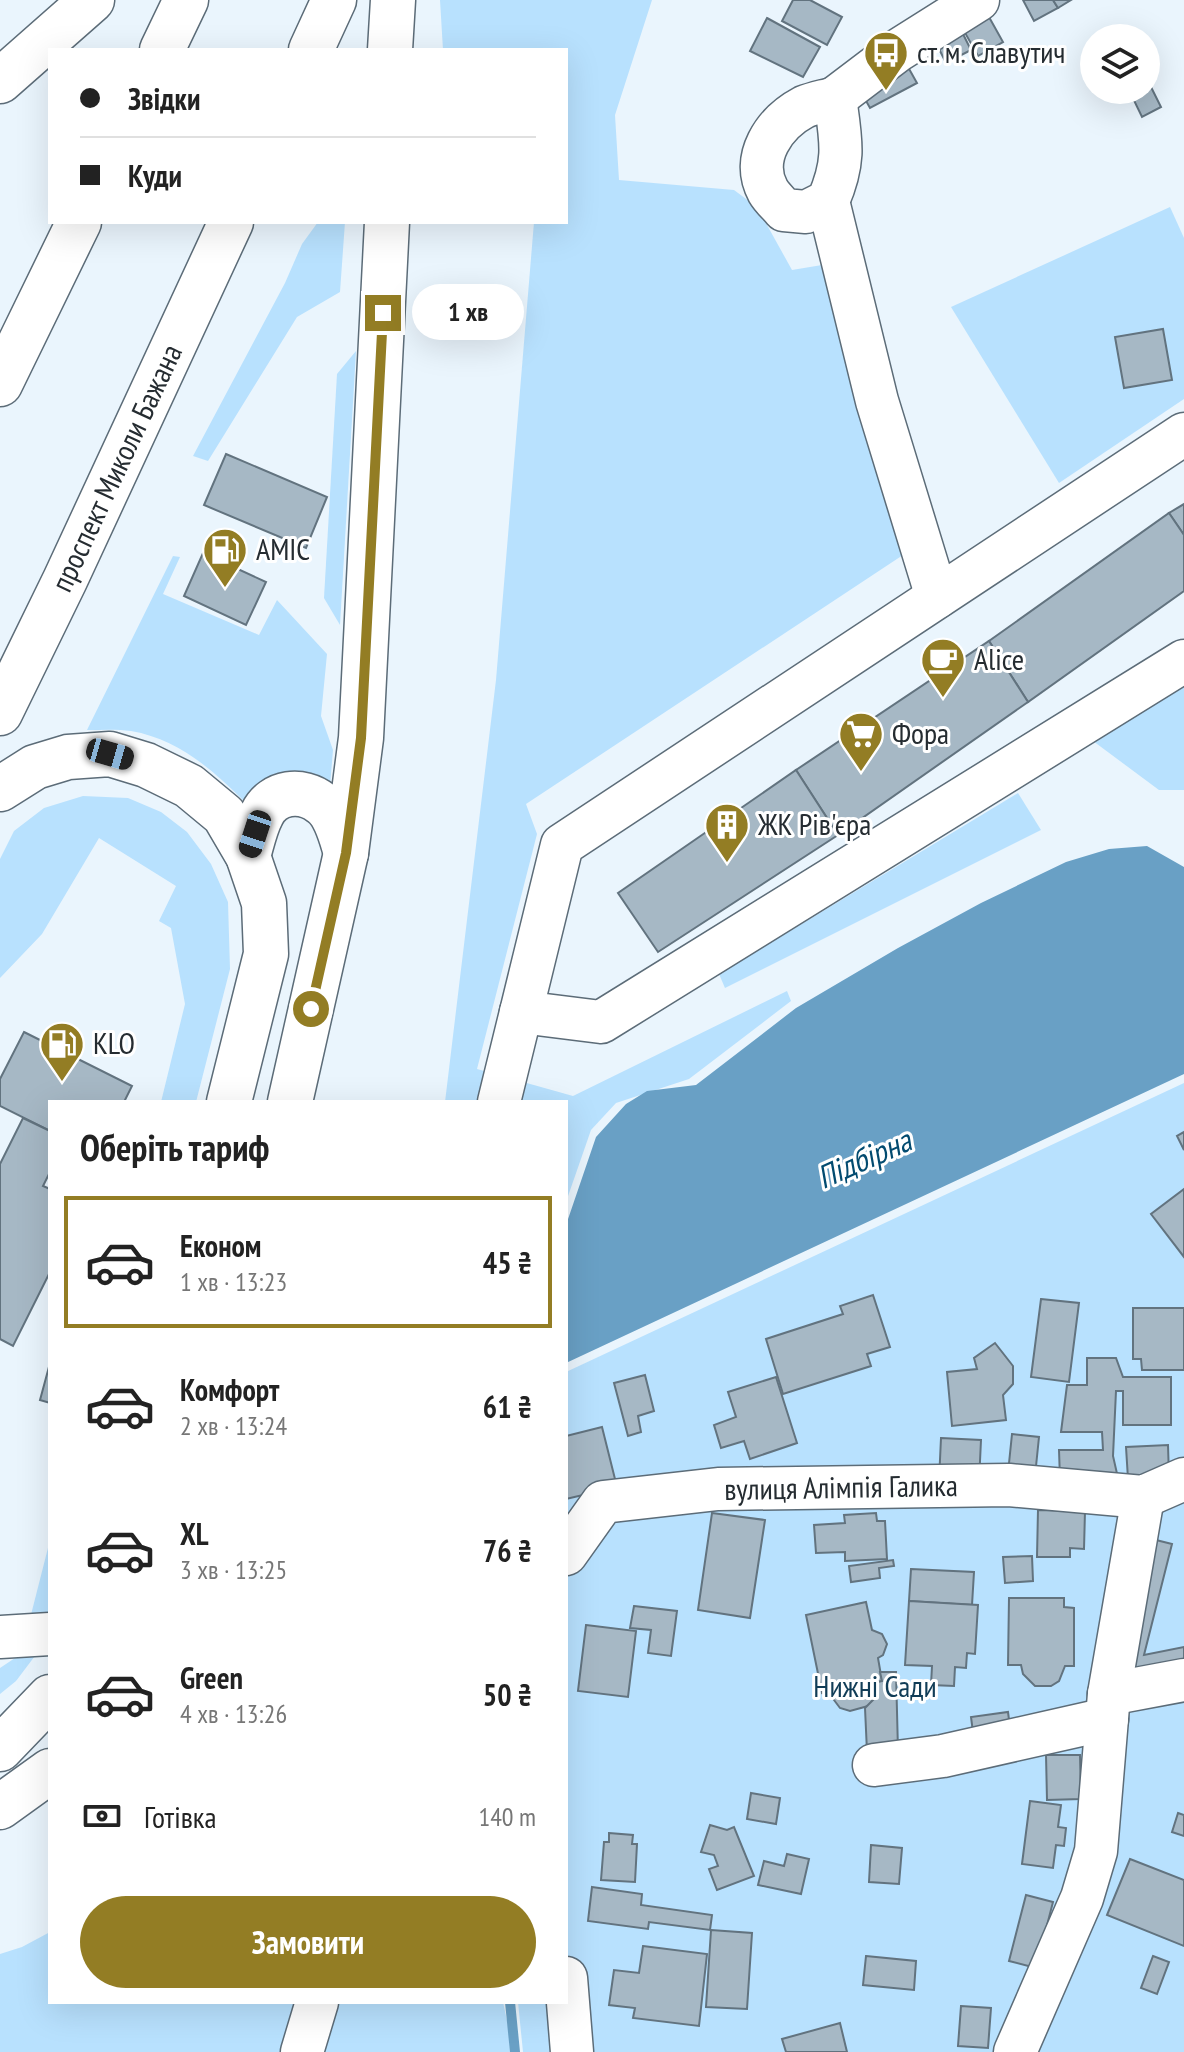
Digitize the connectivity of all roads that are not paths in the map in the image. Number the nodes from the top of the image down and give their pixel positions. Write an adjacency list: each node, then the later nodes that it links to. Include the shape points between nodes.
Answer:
1 (92, 0): 9 (highway)
2 (186, 0): 6 (highway)
3 (334, 0): 7 (highway)
4 (393, 0): 8 (highway)
5 (978, 0): 10 (street)
6 (163, 48)
7 (312, 48)
8 (390, 48)
9 (0, 81)
10 (835, 98): 11 (street, via 842,150); 11 (street, via 783,122 765,146 760,168 768,192 784,210 806,212)
11 (828, 201): 17 (street, via 877,401)
12 (78, 224): 15 (highway)
13 (230, 224): 19 (highway, проспект Миколи Бажана)
14 (387, 224): 21 (highway, via 361,738)
15 (0, 384)
16 (1184, 434): 17 (street)
17 (937, 597): 23 (street, via 562,845)
18 (1184, 661): 23 (street, via 601,1022)
19 (0, 713)
20 (0, 789): 22 (highway, via 35,767 68,757 110,754 189,786 224,815)
21 (346, 853): 22 (highway, via 323,803 300,793 280,795 263,811); 25 (highway)
22 (248, 856): 24 (highway, via 264,903 266,954)
23 (521, 1012): 26 (street)
24 (230, 1100)
25 (290, 1100)
26 (499, 1100)
27 (1184, 1479): 28 (street, вулиця Алімпія Галика)
28 (1143, 1497): 29 (street, вулиця Алімпія Галика, via 1009,1485 718,1489 603,1502); 34 (street)
29 (568, 1551)
30 (48, 1634): 31 (street)
31 (0, 1637)
32 (1184, 1680): 34 (street)
33 (48, 1699): 35 (highway)
34 (1108, 1706): 36 (street, via 943,1756); 43 (street, via 1096,1851 1082,1898)
35 (0, 1749)
36 (874, 1765)
37 (48, 1772): 38 (highway)
38 (0, 1807)
39 (568, 2003): 42 (street)
40 (316, 2004): 41 (street)
41 (302, 2052)
42 (572, 2052)
43 (1015, 2052)

